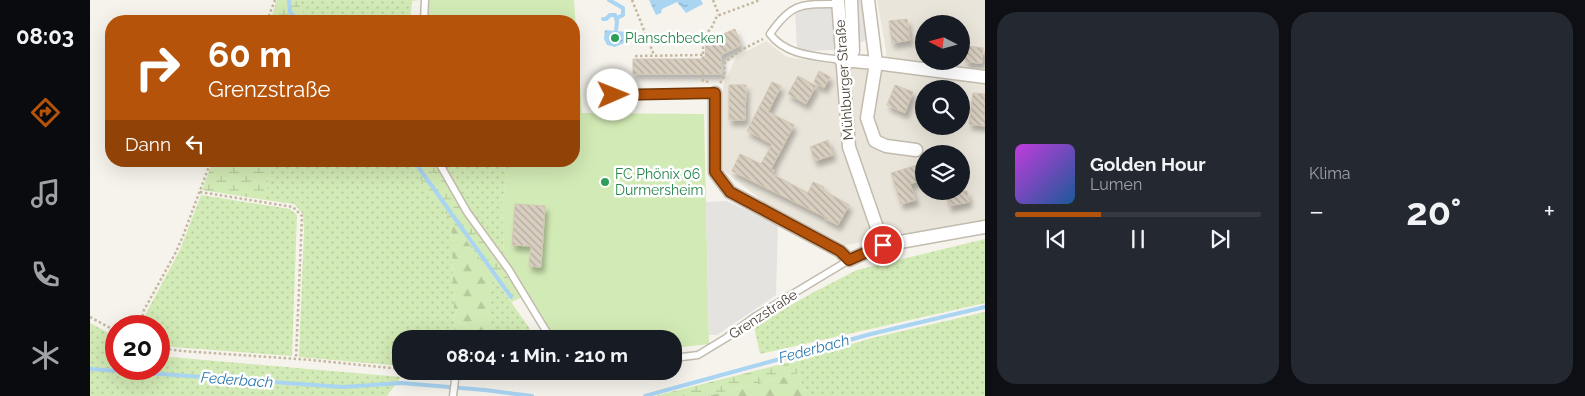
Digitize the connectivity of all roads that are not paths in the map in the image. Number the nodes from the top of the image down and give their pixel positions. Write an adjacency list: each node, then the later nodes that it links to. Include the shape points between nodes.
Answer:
1 (425, 0): 4 (lane)
2 (868, 0): 6 (street)
3 (842, 1): 5 (street, Mühlburger Straße); 5 (lane, via 792,9 770,34 786,49)
4 (424, 15)
5 (841, 60): 6 (street); 15 (street, Mühlburger Straße, via 849,147)
6 (876, 63): 7 (street); 12 (street, via 867,118 875,141 886,146)
7 (985, 77)
8 (623, 82): 11 (lane)
9 (715, 93): 11 (lane); 16 (street, via 715,172 730,192 840,251)
10 (613, 95): 11 (lane)
11 (624, 95)
12 (915, 150)
13 (441, 167): 17 (lane, via 467,212 509,270)
14 (985, 227): 15 (street, Grenzstraße)
15 (883, 245): 16 (street, Grenzstraße)
16 (849, 260): 18 (lane, Grenzstraße, via 698,355)
17 (546, 330)
18 (682, 357)
19 (455, 380): 20 (lane)
20 (454, 395)

